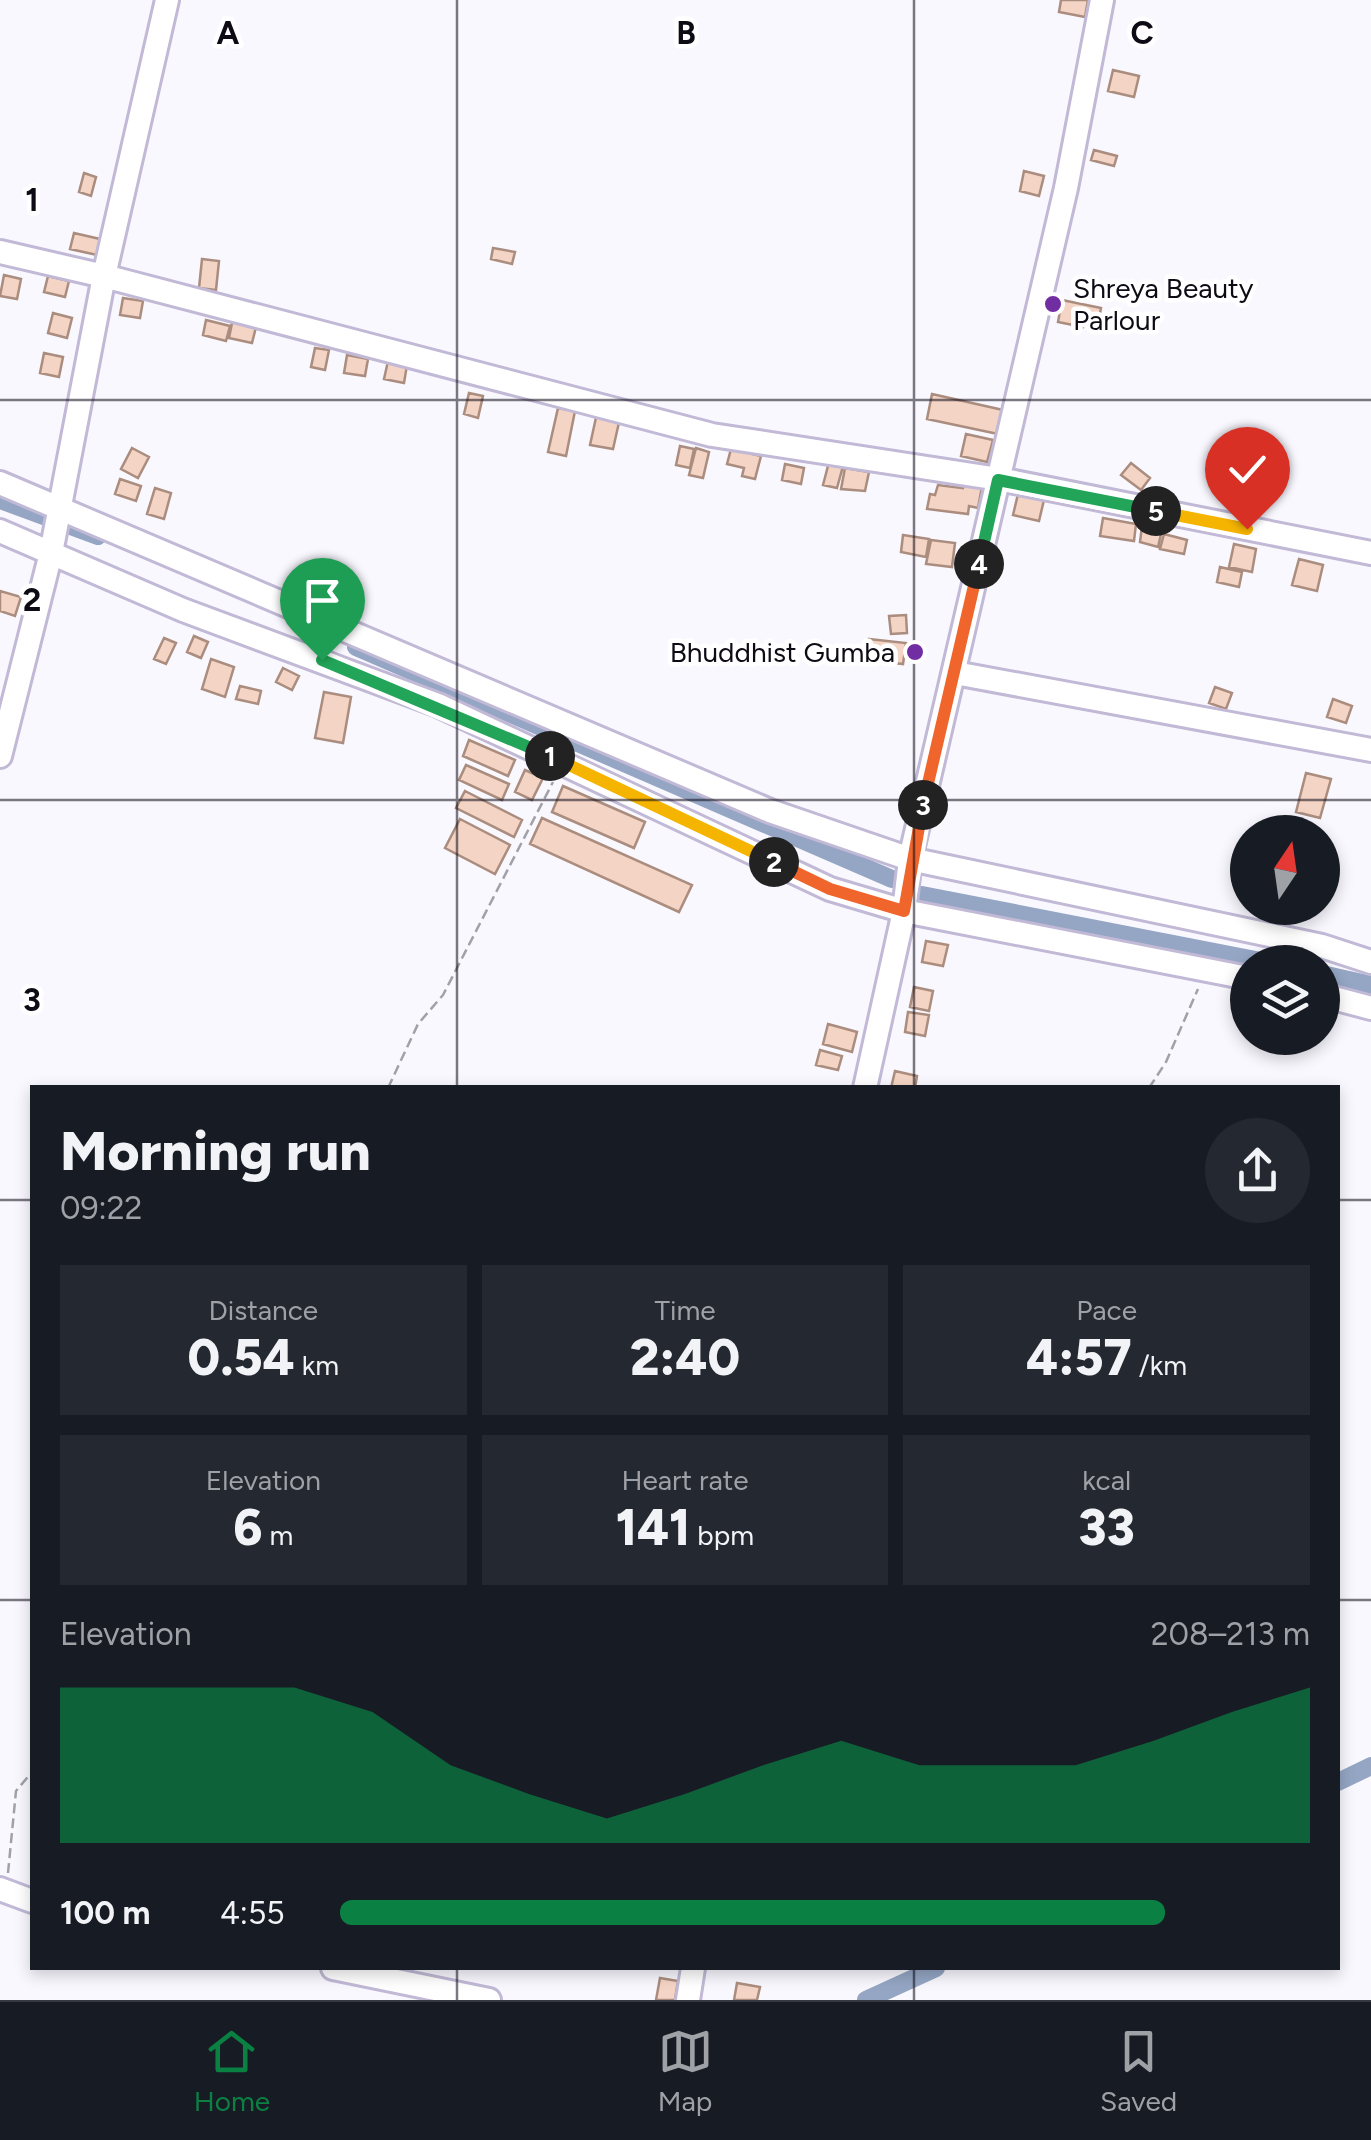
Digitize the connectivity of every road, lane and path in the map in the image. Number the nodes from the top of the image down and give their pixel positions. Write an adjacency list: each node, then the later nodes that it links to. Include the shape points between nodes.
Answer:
1 (168, 0): 4 (street)
2 (1102, 0): 5 (street)
3 (0, 252): 4 (street)
4 (104, 276): 5 (street, via 712,435); 7 (street)
5 (998, 480): 10 (street); 11 (street)
6 (0, 483): 7 (street)
7 (57, 507): 9 (street); 15 (street, via 770,811)
8 (0, 532): 9 (street)
9 (51, 548): 13 (street); 14 (street, via 183,610 438,705)
10 (1371, 554)
11 (954, 673): 12 (street); 15 (street)
12 (1371, 750)
13 (0, 756)
14 (564, 762): 16 (street, via 830,889); 22 (path)
15 (910, 860): 16 (street); 17 (street, via 1322,946)
16 (904, 911): 18 (street); 23 (street)
17 (1371, 962)
18 (1216, 970): 19 (street); 24 (path, via 1199,985)
19 (1230, 974)
20 (1340, 1000): 21 (street)
21 (1371, 1008)
22 (389, 1085)
23 (866, 1085)
24 (1151, 1085)
25 (30, 1774): 26 (path, via 16,1792 11,1861)
26 (0, 1888): 27 (street)
27 (30, 1900)
28 (344, 1970): 30 (street)
29 (693, 1970): 31 (street)
30 (489, 2000)
31 (688, 2000)

